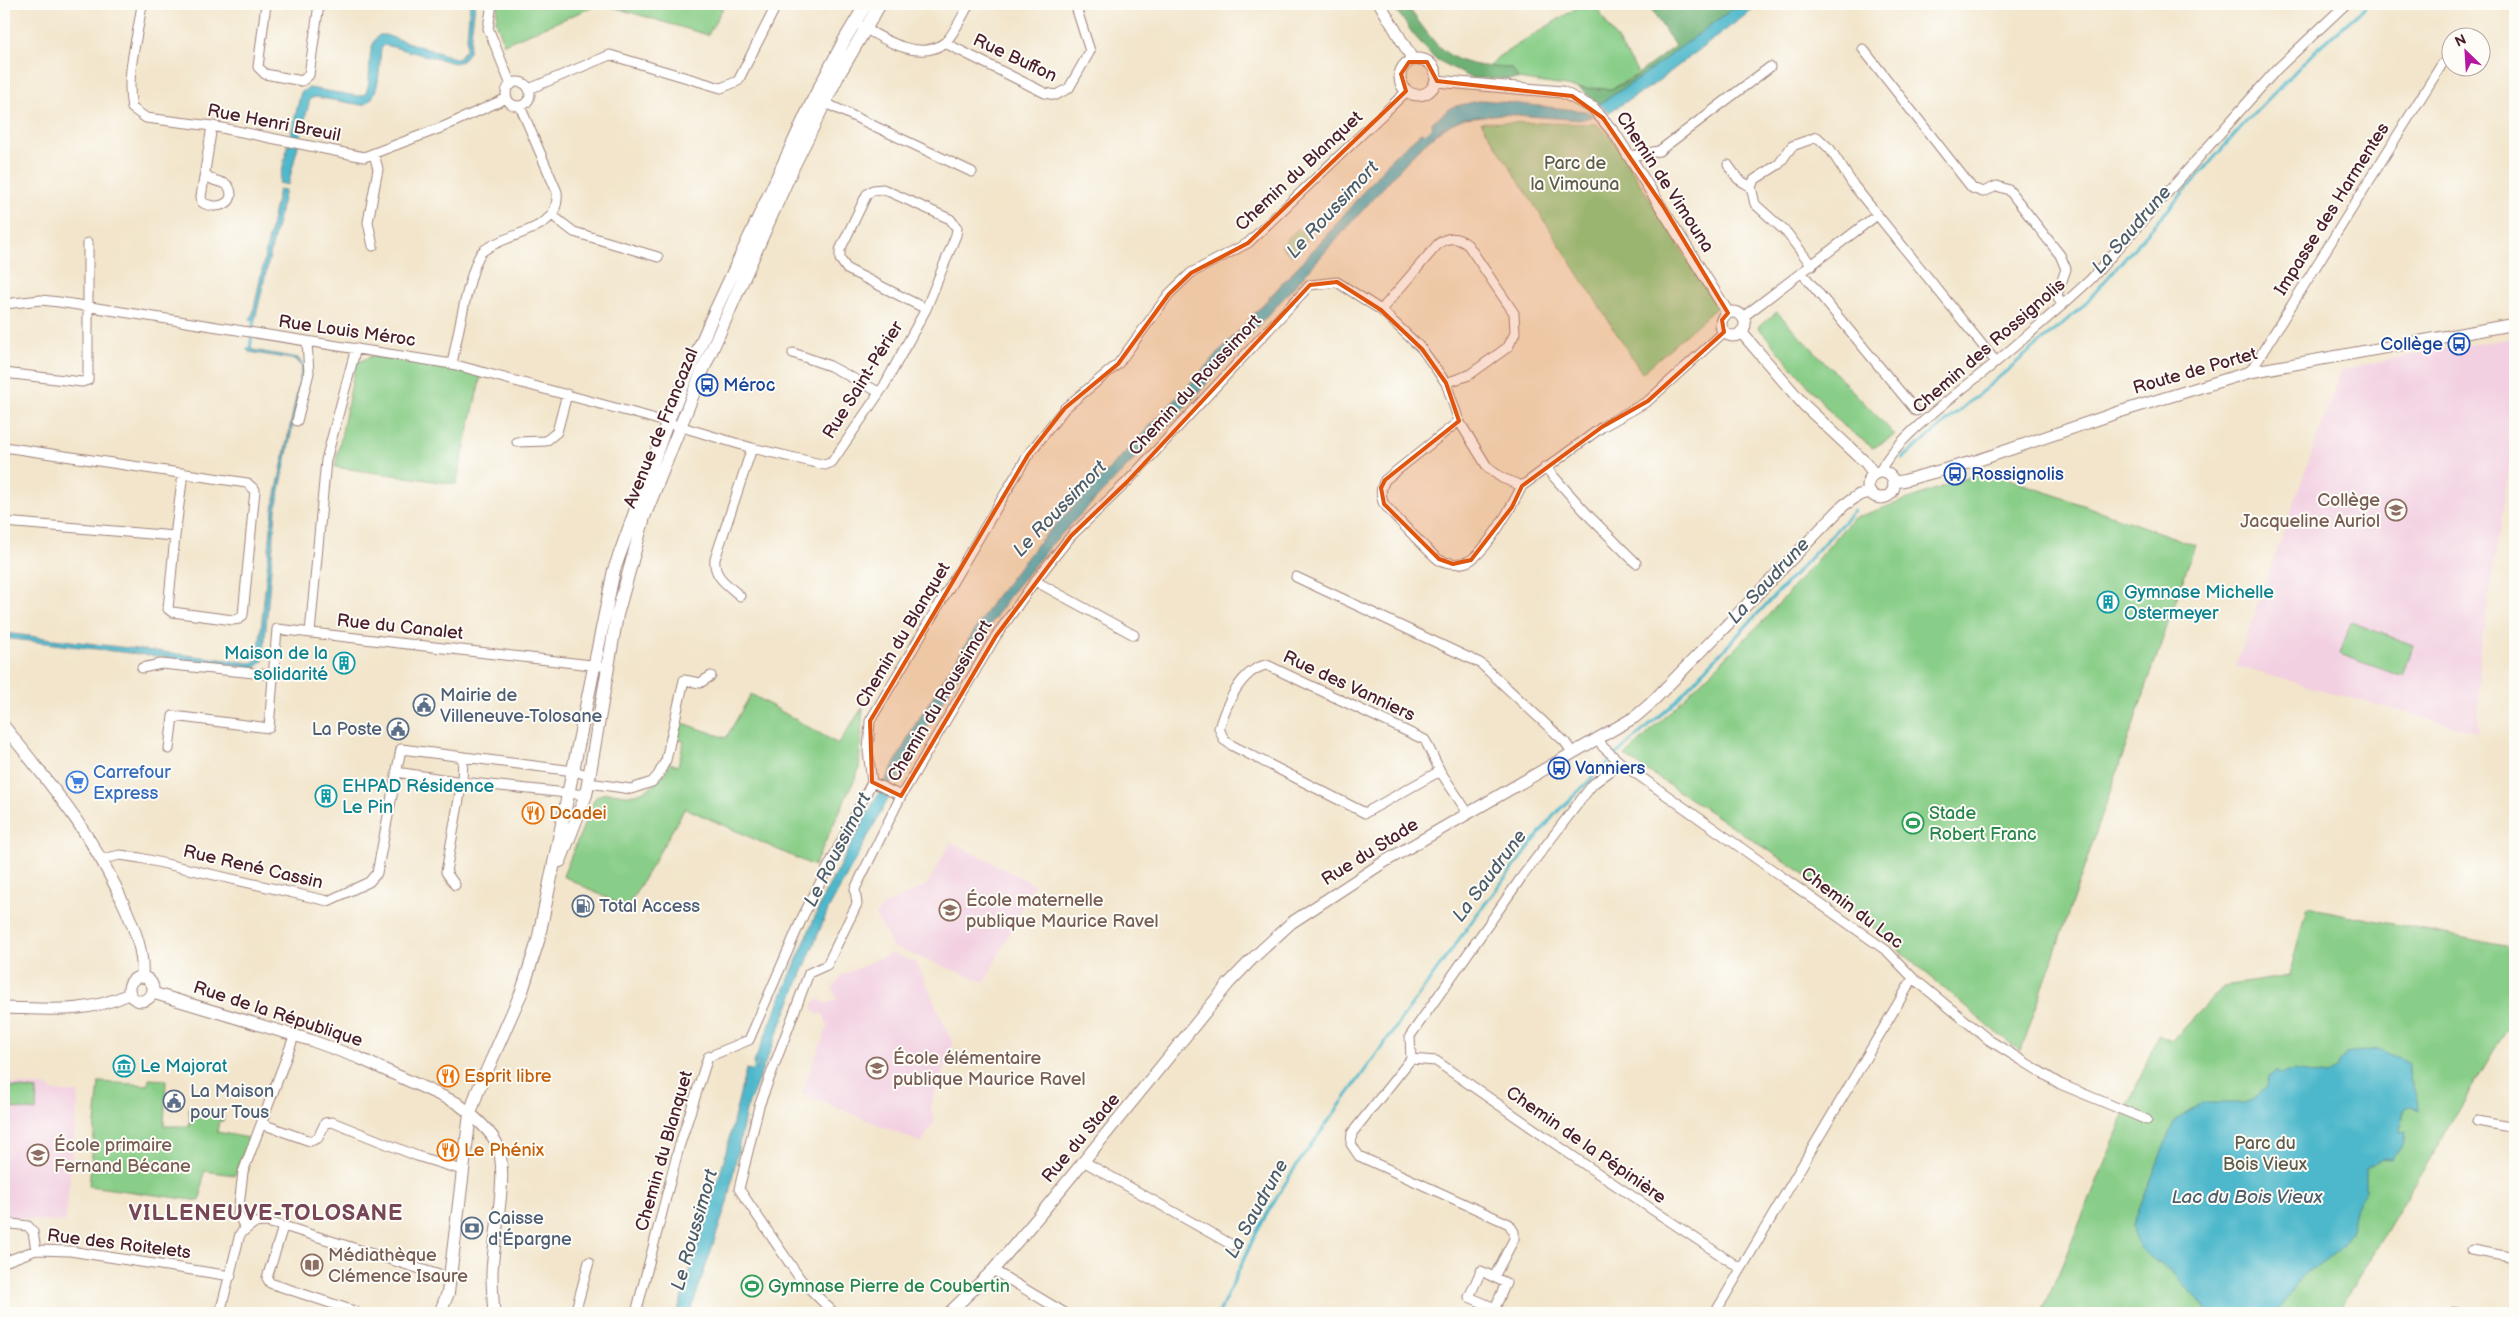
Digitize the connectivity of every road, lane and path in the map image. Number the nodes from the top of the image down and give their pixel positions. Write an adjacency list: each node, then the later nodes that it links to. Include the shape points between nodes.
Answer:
1 (142, 4): 25 (street, Rue Henri Breuil, via 131,68 132,108 146,118)
2 (266, 4): 3 (street, via 258,67 265,74 302,81 310,75)
3 (319, 4)
4 (492, 4): 19 (street, via 488,28)
5 (777, 4): 20 (street, via 738,81 721,88 610,55)
6 (866, 4): 12 (main road, Avenue de Francazal)
7 (880, 4): 12 (main road, Avenue de Francazal)
8 (969, 4): 13 (street)
9 (1075, 4): 13 (street, Rue Buffon, via 1090,51 1069,88 1056,95 1045,93)
10 (1380, 4): 15 (street)
11 (2346, 4): 41 (street, Chemin des Rossignolis, via 2277,70)
12 (860, 24): 13 (street, via 900,48 930,48); 23 (main road, Avenue de Francazal)
13 (945, 43)
14 (1863, 49): 41 (street, via 1972,188 1983,192 1997,186 2010,190 2065,263 2065,276 2057,294)
15 (1413, 60): 18 (street, via 1430,64); 21 (street, via 1401,74)
16 (2442, 64): 54 (street, Impasse des Harmentes)
17 (1770, 67): 27 (street, via 1658,151)
18 (1436, 81): 21 (street, via 1431,90 1422,95); 27 (street, Chemin de Vimouna, via 1562,92 1593,108)
19 (511, 85): 20 (street, via 520,83); 22 (street, via 507,89)
20 (528, 89): 24 (street, via 530,96)
21 (1407, 91): 95 (street, Chemin du Blanquet, via 1248,243 1191,273 1169,294 1118,364 1065,408 1028,455 870,721 868,751)
22 (507, 98): 24 (street, via 511,104); 26 (street, Rue Henri Breuil)
23 (819, 101): 29 (street); 62 (main road, Avenue de Francazal, via 711,320); 63 (main road, Avenue de Francazal)
24 (520, 106): 33 (street, via 557,192 559,206)
25 (212, 126): 26 (street, Rue Henri Breuil, via 364,157); 30 (street)
26 (374, 154): 35 (street, via 378,169 368,222)
27 (1630, 156): 44 (street, Chemin de Vimouna)
28 (1728, 165): 31 (street, via 1738,179)
29 (972, 172)
30 (205, 173)
31 (1751, 187): 32 (street, via 1754,180 1779,164 1792,146 1816,137 1830,149); 37 (street, via 1755,204 1788,233)
32 (1877, 215): 37 (street); 52 (street)
33 (553, 216): 36 (street, via 574,232); 53 (street, via 493,245 478,256)
34 (88, 243): 40 (street)
35 (373, 246)
36 (658, 257)
37 (1812, 266): 38 (street)
38 (1802, 273): 45 (street); 59 (street)
39 (4, 304): 40 (street, Rue Louis Méroc, via 41,300)
40 (87, 306): 49 (street, Rue Louis Méroc); 55 (street, via 88,380)
41 (2062, 306): 52 (street, Chemin des Rossignolis)
42 (926, 309): 42 (street, Rue Saint-Périer, via 847,269 840,259 840,250 867,194 873,190 883,189 950,219 957,228); 57 (street, Rue Saint-Périer)
43 (1381, 310): 56 (street, via 1422,349); 56 (street, via 1444,239 1457,238 1468,245 1514,313 1515,333 1508,347 1469,375); 77 (street, Chemin du Roussimort, via 1337,282 1310,285 1304,289 1127,482 1072,536)
44 (1728, 313): 45 (street, via 1734,312); 47 (street, via 1722,320)
45 (1743, 317): 48 (street)
46 (2515, 324): 54 (street, Route de Portet)
47 (1724, 332): 48 (street, via 1730,335); 67 (street, via 1648,401 1602,427)
48 (1741, 332): 69 (street, via 1804,405)
49 (307, 342): 50 (street, Rue Louis Méroc); 60 (street, via 309,373)
50 (356, 348): 53 (street, Rue Louis Méroc); 79 (street, via 326,460)
51 (793, 353): 57 (street, via 830,366)
52 (1996, 362): 69 (street, Chemin des Rossignolis, via 1932,415 1889,456)
53 (452, 364): 58 (street, Rue Louis Méroc)
54 (2250, 372): 70 (street, Route de Portet, via 2118,412 1979,460)
55 (4, 373)
56 (1446, 383): 61 (street)
57 (879, 392): 66 (street, Rue Saint-Périer, via 832,462 825,465)
58 (566, 394): 62 (street, Rue Louis Méroc); 64 (street, via 557,432 546,441)
59 (1916, 411)
60 (297, 421)
61 (1459, 421): 71 (street, via 1488,468); 71 (street, via 1385,480 1381,494 1384,504 1438,559 1462,563 1471,560 1496,531)
62 (667, 423): 63 (street, Rue Louis Méroc); 81 (main road, Avenue de Francazal, via 614,570)
63 (681, 426): 66 (street, Rue Saint-Périer); 81 (main road, Avenue de Francazal, via 644,517)
64 (517, 442)
65 (4, 447): 68 (street)
66 (752, 448): 78 (street, via 714,568 716,574)
67 (1545, 467): 71 (street); 75 (street)
68 (183, 473): 74 (street); 74 (street, via 247,483 255,490 243,614 239,619 168,610)
69 (1877, 473): 70 (street, via 1887,474); 72 (street, via 1868,482)
70 (1893, 482): 72 (street, via 1887,496 1879,498)
71 (1522, 486)
72 (1870, 492): 86 (street, Rue du Stade, via 1844,505 1649,705)
73 (4, 522): 74 (street)
74 (175, 536)
75 (1636, 563)
76 (1296, 577): 88 (street, via 1480,663 1566,742)
77 (1036, 581): 80 (street); 98 (street, Chemin du Roussimort, via 996,636)
78 (740, 596)
79 (310, 633): 81 (street, Rue du Canalet); 83 (street, Rue du Canalet, via 277,629)
80 (1134, 635)
81 (602, 666): 91 (main road, Avenue de Francazal); 96 (main road, Avenue de Francazal)
82 (142, 668): 83 (street, via 161,664)
83 (274, 675): 87 (street, Rue du Canalet, via 269,728 172,716)
84 (711, 676): 96 (street, via 700,683 684,680 666,760 652,782 631,789)
85 (4, 726): 100 (street, via 73,812)
86 (1600, 742): 88 (street, Rue du Stade); 90 (street, Chemin du Lac)
87 (169, 749)
88 (1572, 752): 99 (street, Rue du Stade)
89 (463, 758): 91 (street); 93 (street, Rue René Cassin, via 401,749); 94 (street)
90 (1619, 761): 104 (street, Chemin du Lac, via 1887,951); 109 (street, via 1593,784 1515,886 1410,1036)
91 (574, 771): 96 (street); 97 (main road, Avenue de Francazal)
92 (1440, 771): 92 (street, Rue des Vanniers, via 1365,813 1233,746 1224,740 1218,728 1243,680 1257,667 1266,666 1425,740); 99 (street, Rue des Vanniers)
93 (396, 772): 94 (street); 100 (street, Rue René Cassin, via 377,873 370,882 328,901 120,854)
94 (462, 782): 97 (street); 101 (street, via 446,872)
95 (872, 782): 98 (street); 136 (street, Chemin du Blanquet, via 803,916 749,1040 708,1056 679,1147)
96 (589, 784): 97 (street); 102 (main road, Avenue de Francazal)
97 (569, 794): 102 (main road, Avenue de Francazal)
98 (901, 796): 137 (street, Chemin du Roussimort, via 855,890 857,904 827,965 808,973 759,1106 739,1189 801,1280)
99 (1468, 813): 115 (street, Rue du Stade, via 1384,862 1292,923 1253,958)
100 (103, 859): 103 (street, via 139,941)
101 (455, 885)
102 (547, 891): 110 (main road, Avenue de Francazal, via 538,941 522,991)
103 (142, 977): 105 (street, via 152,984); 106 (street, via 131,982)
104 (1914, 978): 111 (street, Chemin du Lac, via 1989,1040 2060,1084); 126 (street)
105 (153, 992): 106 (street, via 143,1002); 108 (street, Rue de la République)
106 (129, 994): 107 (street, via 86,1008)
107 (4, 1008)
108 (295, 1034): 110 (street, Rue de la République, via 359,1058 457,1103); 113 (street)
109 (1410, 1059): 126 (street, Chemin de la Pépinière, via 1436,1060); 129 (street, via 1352,1133 1351,1144 1359,1156 1509,1224 1514,1239)
110 (470, 1114): 116 (main road, Avenue de Francazal); 134 (street, Rue de la République, via 487,1129 499,1151 500,1189 492,1274)
111 (2147, 1120)
112 (2477, 1121): 114 (street)
113 (262, 1124): 116 (street, via 310,1141 318,1138 325,1123 332,1122); 119 (street, via 243,1172 238,1214)
114 (2515, 1128)
115 (1083, 1160): 120 (street); 127 (street, Rue du Stade)
116 (462, 1170): 130 (main road, Avenue de Francazal)
117 (4, 1223): 121 (street, via 28,1226 33,1232)
118 (283, 1227): 119 (street, via 266,1222); 130 (street); 132 (street, via 267,1278 270,1283)
119 (245, 1228): 128 (street, via 240,1234)
120 (1232, 1246)
121 (36, 1250): 124 (street, Rue des Roitelets); 128 (street, Rue des Roitelets)
122 (2472, 1250): 123 (street)
123 (2515, 1258)
124 (4, 1262)
125 (589, 1262): 135 (street)
126 (1740, 1268): 140 (street)
127 (993, 1270): 138 (street, Rue du Stade); 139 (street)
128 (232, 1276): 131 (street)
129 (1494, 1277): 129 (street, via 1506,1283 1495,1308 1481,1308 1469,1297 1481,1271)
130 (449, 1278): 133 (main road, Avenue de Francazal, via 448,1293)
131 (220, 1313)
132 (353, 1313)
133 (440, 1313)
134 (494, 1313)
135 (575, 1313)
136 (636, 1313)
137 (834, 1313)
138 (949, 1313)
139 (1065, 1313)
140 (1716, 1313)

